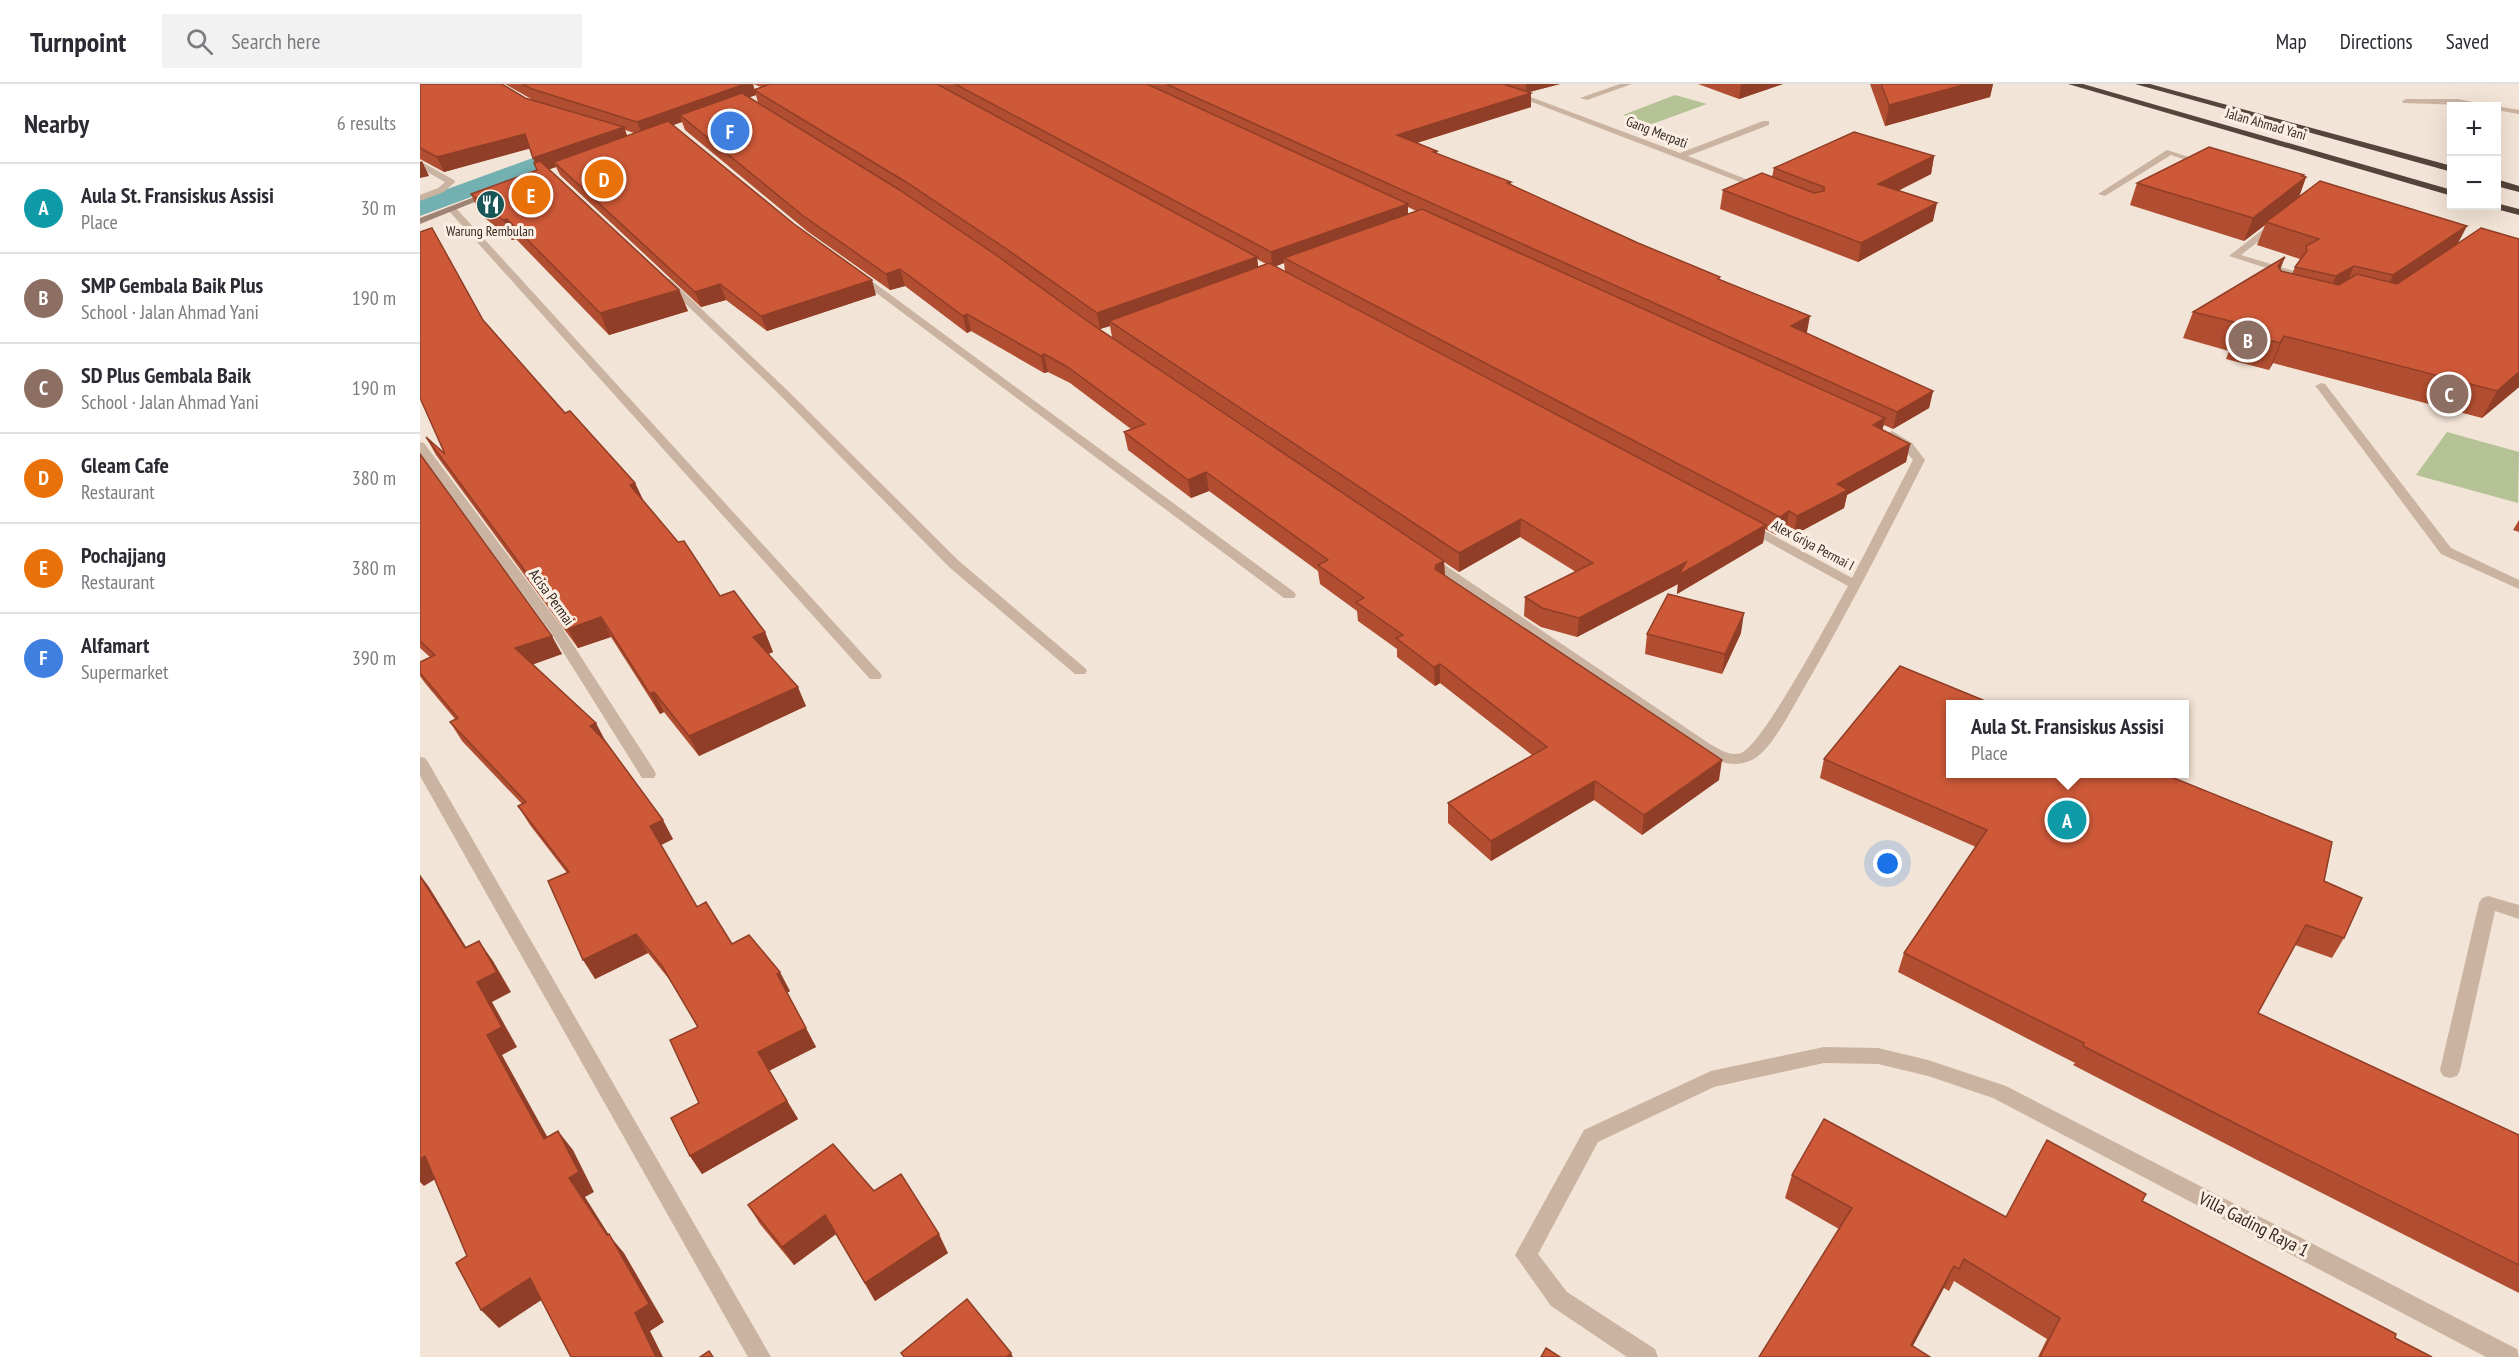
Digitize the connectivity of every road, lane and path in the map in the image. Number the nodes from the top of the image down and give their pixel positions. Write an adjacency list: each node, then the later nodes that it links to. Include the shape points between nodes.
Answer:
1 (1489, 84): 14 (street, Gang Merpati)
2 (1628, 84): 6 (street)
3 (2073, 84): 22 (highway, Jalan Ahmad Yani)
4 (2140, 84): 17 (highway, Jalan Ahmad Yani)
5 (2475, 93): 8 (street)
6 (1584, 98)
7 (2406, 101): 8 (street)
8 (2458, 101): 9 (street); 11 (street)
9 (2464, 102)
10 (2501, 109): 12 (street)
11 (2436, 112)
12 (2519, 112)
13 (1766, 123): 14 (street)
14 (1681, 156): 21 (street, Gang Merpati)
15 (420, 164): 24 (street, via 451,182)
16 (2221, 168): 23 (street, via 2170,152)
17 (2447, 168)
18 (2501, 184): 20 (highway)
19 (504, 189): 26 (street)
20 (2519, 189)
21 (1770, 190)
22 (2447, 192)
23 (2102, 194)
24 (420, 198)
25 (2501, 207): 27 (highway)
26 (452, 209): 29 (street); 42 (street)
27 (2519, 212)
28 (2286, 216): 32 (street, via 2234,255 2291,273 2275,293)
29 (420, 221)
30 (852, 270): 40 (street)
31 (656, 271): 41 (street, via 954,564)
32 (2286, 296)
33 (2321, 386): 39 (street, via 2446,551)
34 (1880, 429): 38 (street, Alex Griya Permai I, via 1901,440 1919,460)
35 (420, 446): 44 (street, Acisa Permai, via 556,629)
36 (1740, 524): 38 (street, Alex Griya Permai I)
37 (1422, 555): 38 (street, via 1728,760 1750,756 1771,731)
38 (1855, 585)
39 (2519, 585)
40 (1289, 595)
41 (1080, 671)
42 (875, 676)
43 (420, 762): 47 (street)
44 (648, 774)
45 (2519, 912): 46 (street, via 2488,903)
46 (2450, 1070)
47 (760, 1357)
48 (1647, 1357): 49 (street, Villa Gading Raya 1, via 1560,1299 1526,1255 1591,1136 1711,1079 1824,1055 1878,1056 1999,1092)
49 (2510, 1357)

